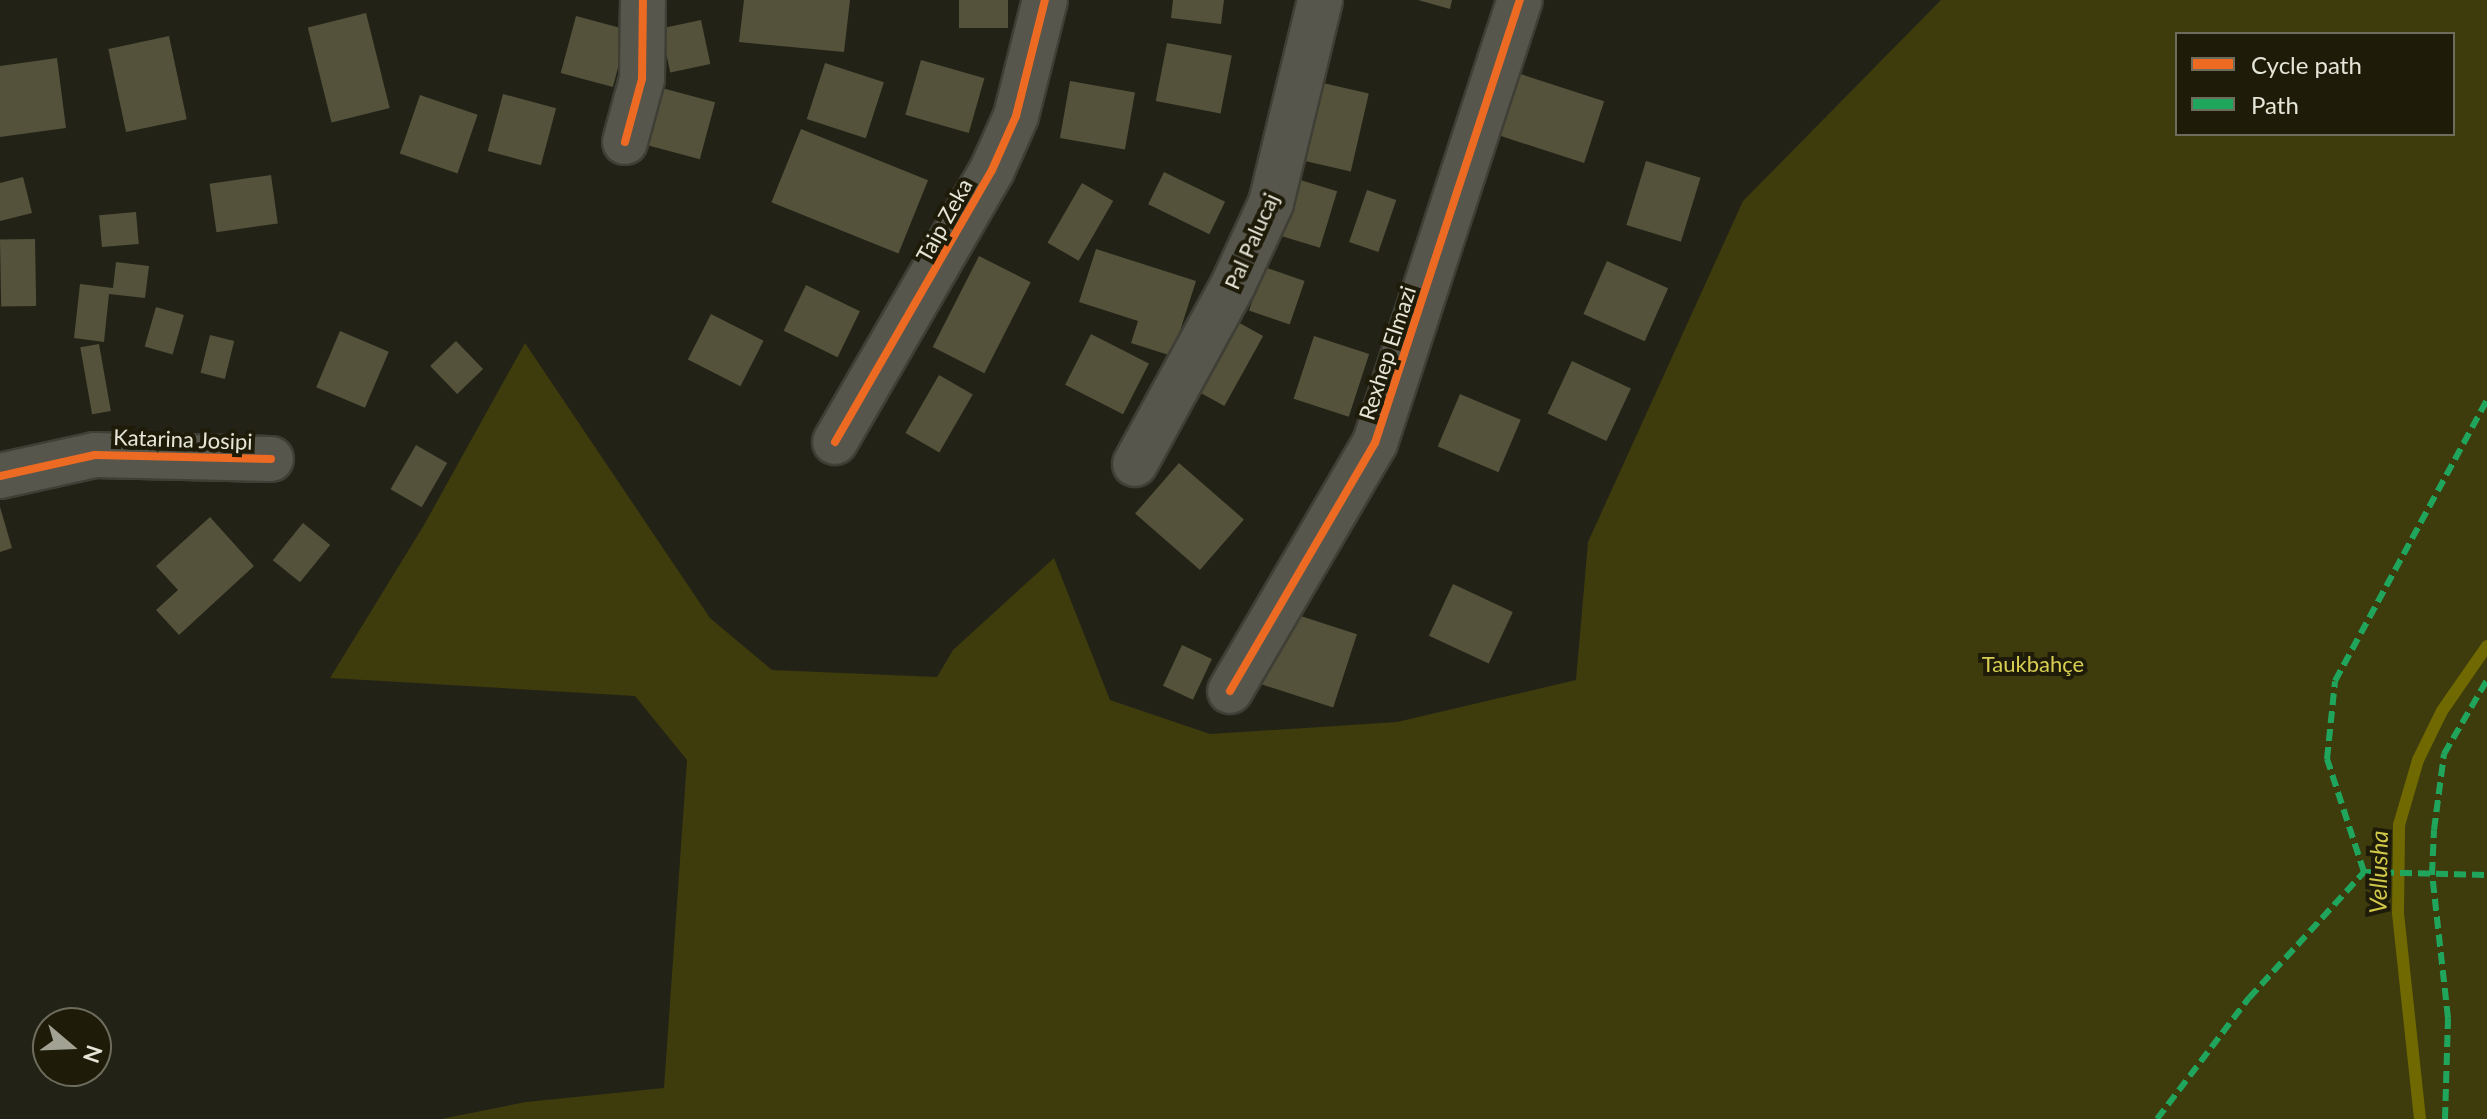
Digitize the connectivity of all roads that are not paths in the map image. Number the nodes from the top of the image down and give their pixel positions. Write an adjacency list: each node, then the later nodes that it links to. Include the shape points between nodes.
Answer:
1 (643, 0): 5 (street, via 642,79)
2 (1045, 0): 6 (street, Taip Zeka, via 1016,116 992,170)
3 (1320, 0): 8 (street, Pal Palucaj, via 1271,203 1219,312)
4 (1520, 0): 10 (street, Rexhep Elmazi, via 1375,443)
5 (625, 142)
6 (835, 442)
7 (271, 459): 9 (street, Katarina Josipi, via 95,455)
8 (1135, 464)
9 (0, 476)
10 (1230, 691)

